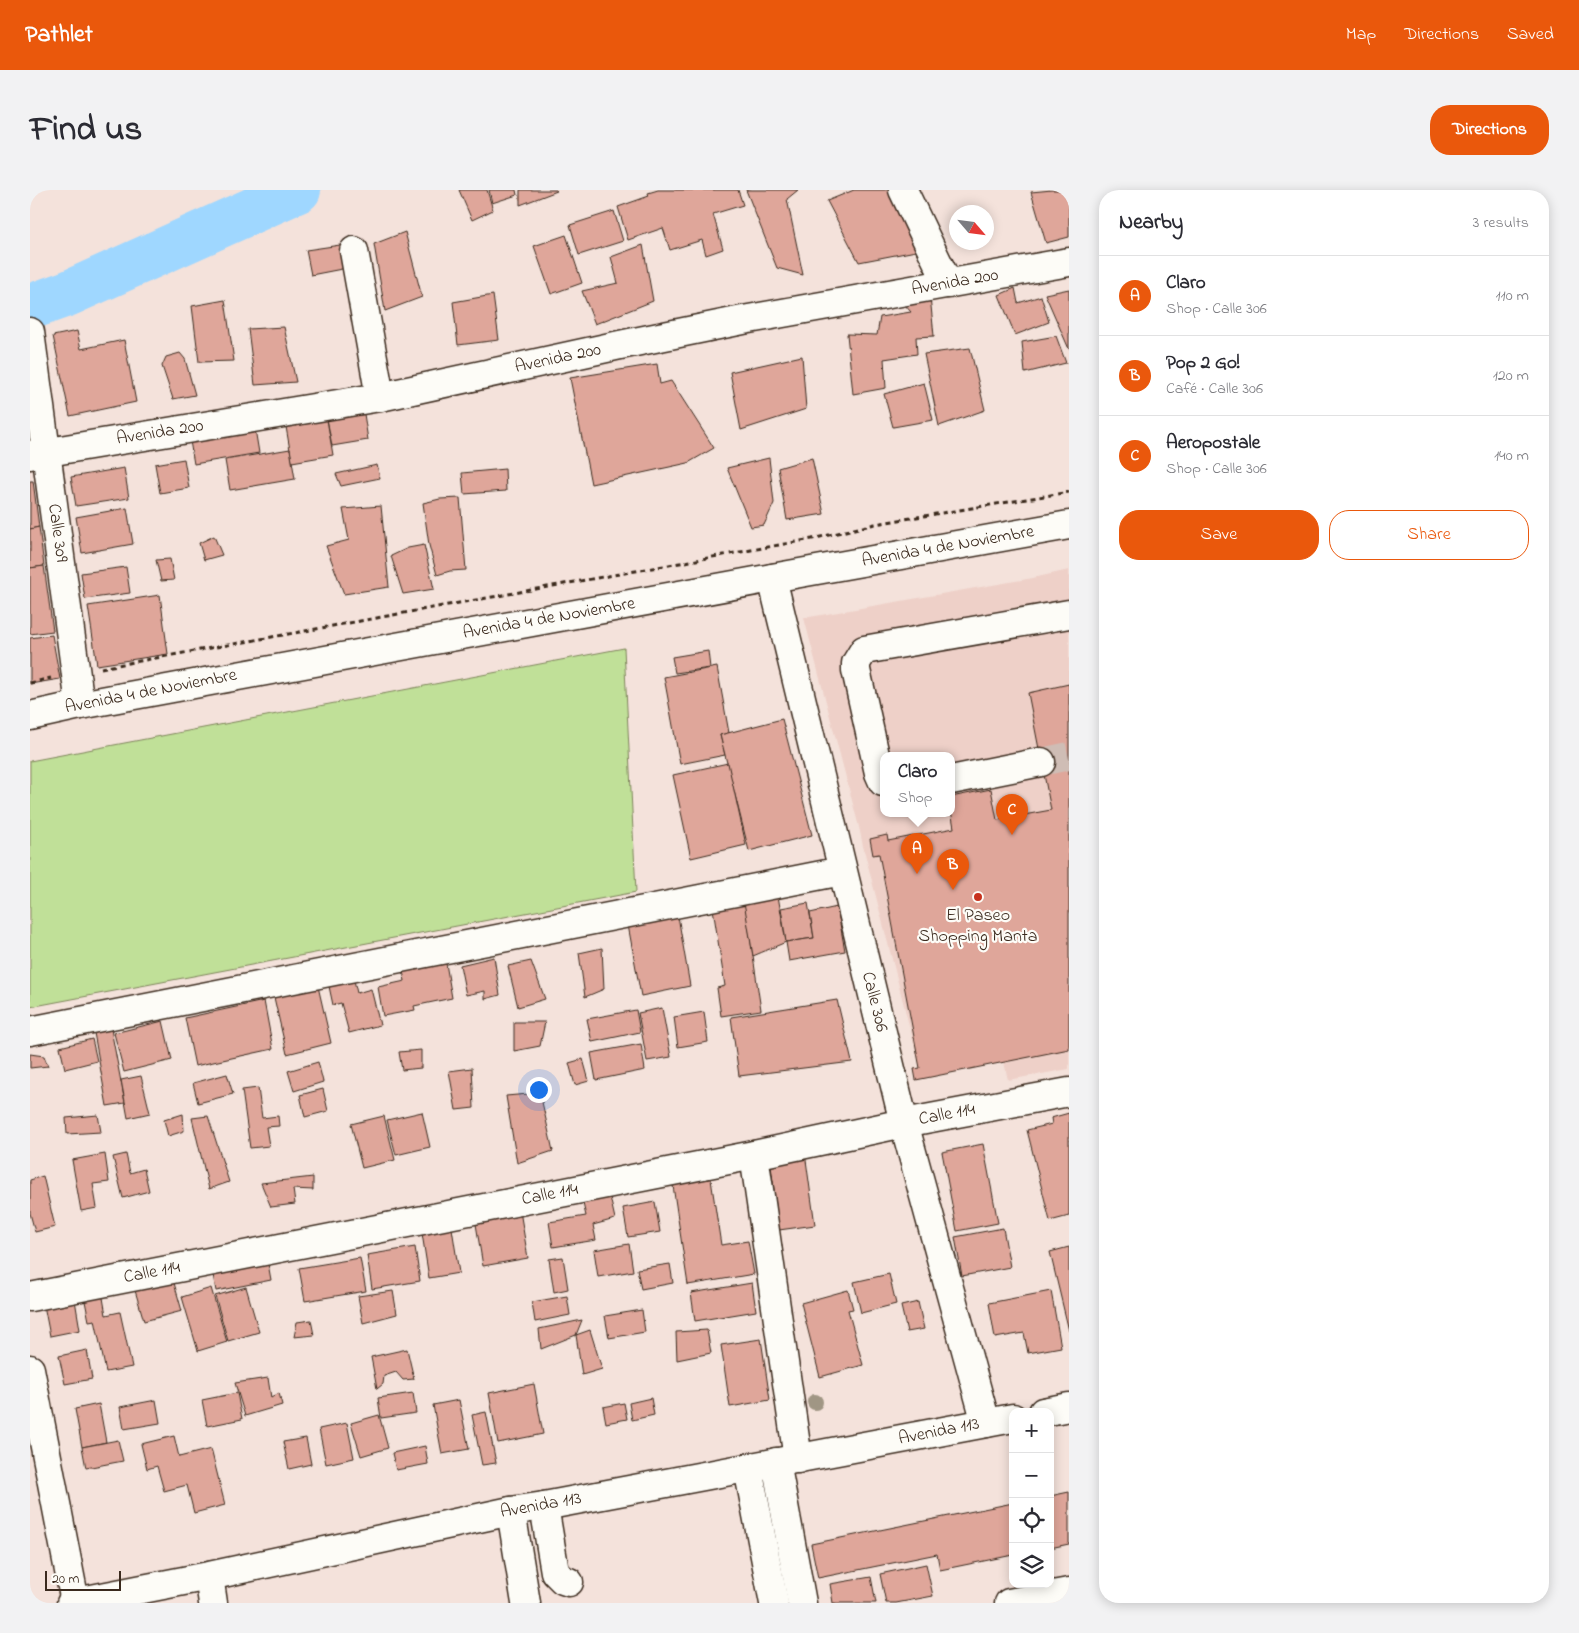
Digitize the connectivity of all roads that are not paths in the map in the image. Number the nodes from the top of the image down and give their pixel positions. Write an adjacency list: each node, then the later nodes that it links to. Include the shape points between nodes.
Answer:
1 (903, 190): 4 (street)
2 (354, 251): 6 (street)
3 (1069, 262): 4 (street, Avenida 200)
4 (948, 284): 6 (street, Avenida 200, via 743,320)
5 (30, 338): 7 (street, Calle 309)
6 (380, 397): 7 (street, Avenida 200)
7 (38, 454): 11 (street, Calle 309)
8 (1063, 530): 9 (street, Avenida 4 de Noviembre)
9 (772, 578): 11 (street, Avenida 4 de Noviembre); 16 (street, Calle 306)
10 (1069, 614): 14 (street, via 864,650 856,663 856,670)
11 (80, 705): 12 (street, Avenida 4 de Noviembre)
12 (30, 716)
13 (1042, 762): 15 (street)
14 (880, 777)
15 (955, 779)
16 (842, 871): 17 (street); 19 (street, Calle 306)
17 (30, 1031)
18 (1069, 1092): 19 (street, Calle 114)
19 (904, 1123): 20 (street, Calle 114); 26 (street, Calle 306)
20 (754, 1155): 21 (street, Calle 114); 27 (street)
21 (30, 1297)
22 (30, 1369): 34 (street)
23 (1069, 1406): 24 (street)
24 (1054, 1409)
25 (1009, 1419): 26 (street, Avenida 113)
26 (986, 1423): 27 (street, Avenida 113)
27 (787, 1461): 28 (street, Avenida 113); 38 (street)
28 (748, 1468): 29 (street, Avenida 113); 37 (street)
29 (544, 1506): 30 (street, Avenida 113); 32 (street, via 555,1572)
30 (510, 1511): 31 (street, Avenida 113); 36 (street)
31 (209, 1576): 34 (street, Avenida 113); 35 (street)
32 (569, 1582)
33 (1069, 1592): 39 (street)
34 (73, 1603)
35 (213, 1603)
36 (526, 1603)
37 (774, 1603)
38 (802, 1603)
39 (1009, 1603)

